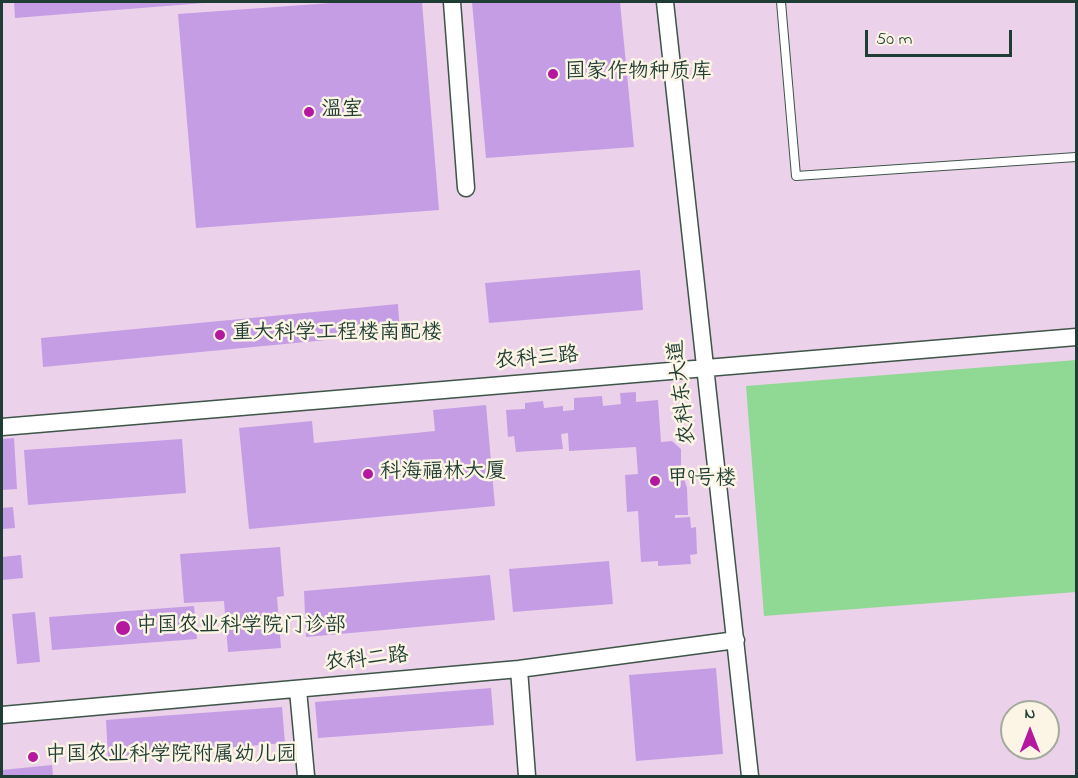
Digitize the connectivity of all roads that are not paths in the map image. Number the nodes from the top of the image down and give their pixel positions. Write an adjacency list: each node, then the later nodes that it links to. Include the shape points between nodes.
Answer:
1 (452, 2): 5 (street)
2 (665, 2): 7 (street, 农科东大道)
3 (781, 2): 4 (lane, via 796,176)
4 (1077, 157)
5 (466, 188)
6 (1077, 337): 7 (street, 农科三路)
7 (704, 369): 8 (street, 农科三路); 9 (street, 农科东大道)
8 (2, 427)
9 (736, 640): 10 (street, 农科二路); 15 (street, 农科东大道)
10 (519, 669): 11 (street, 农科二路); 14 (street)
11 (298, 690): 12 (street, 农科二路); 13 (street)
12 (2, 715)
13 (306, 777)
14 (527, 777)
15 (750, 777)

